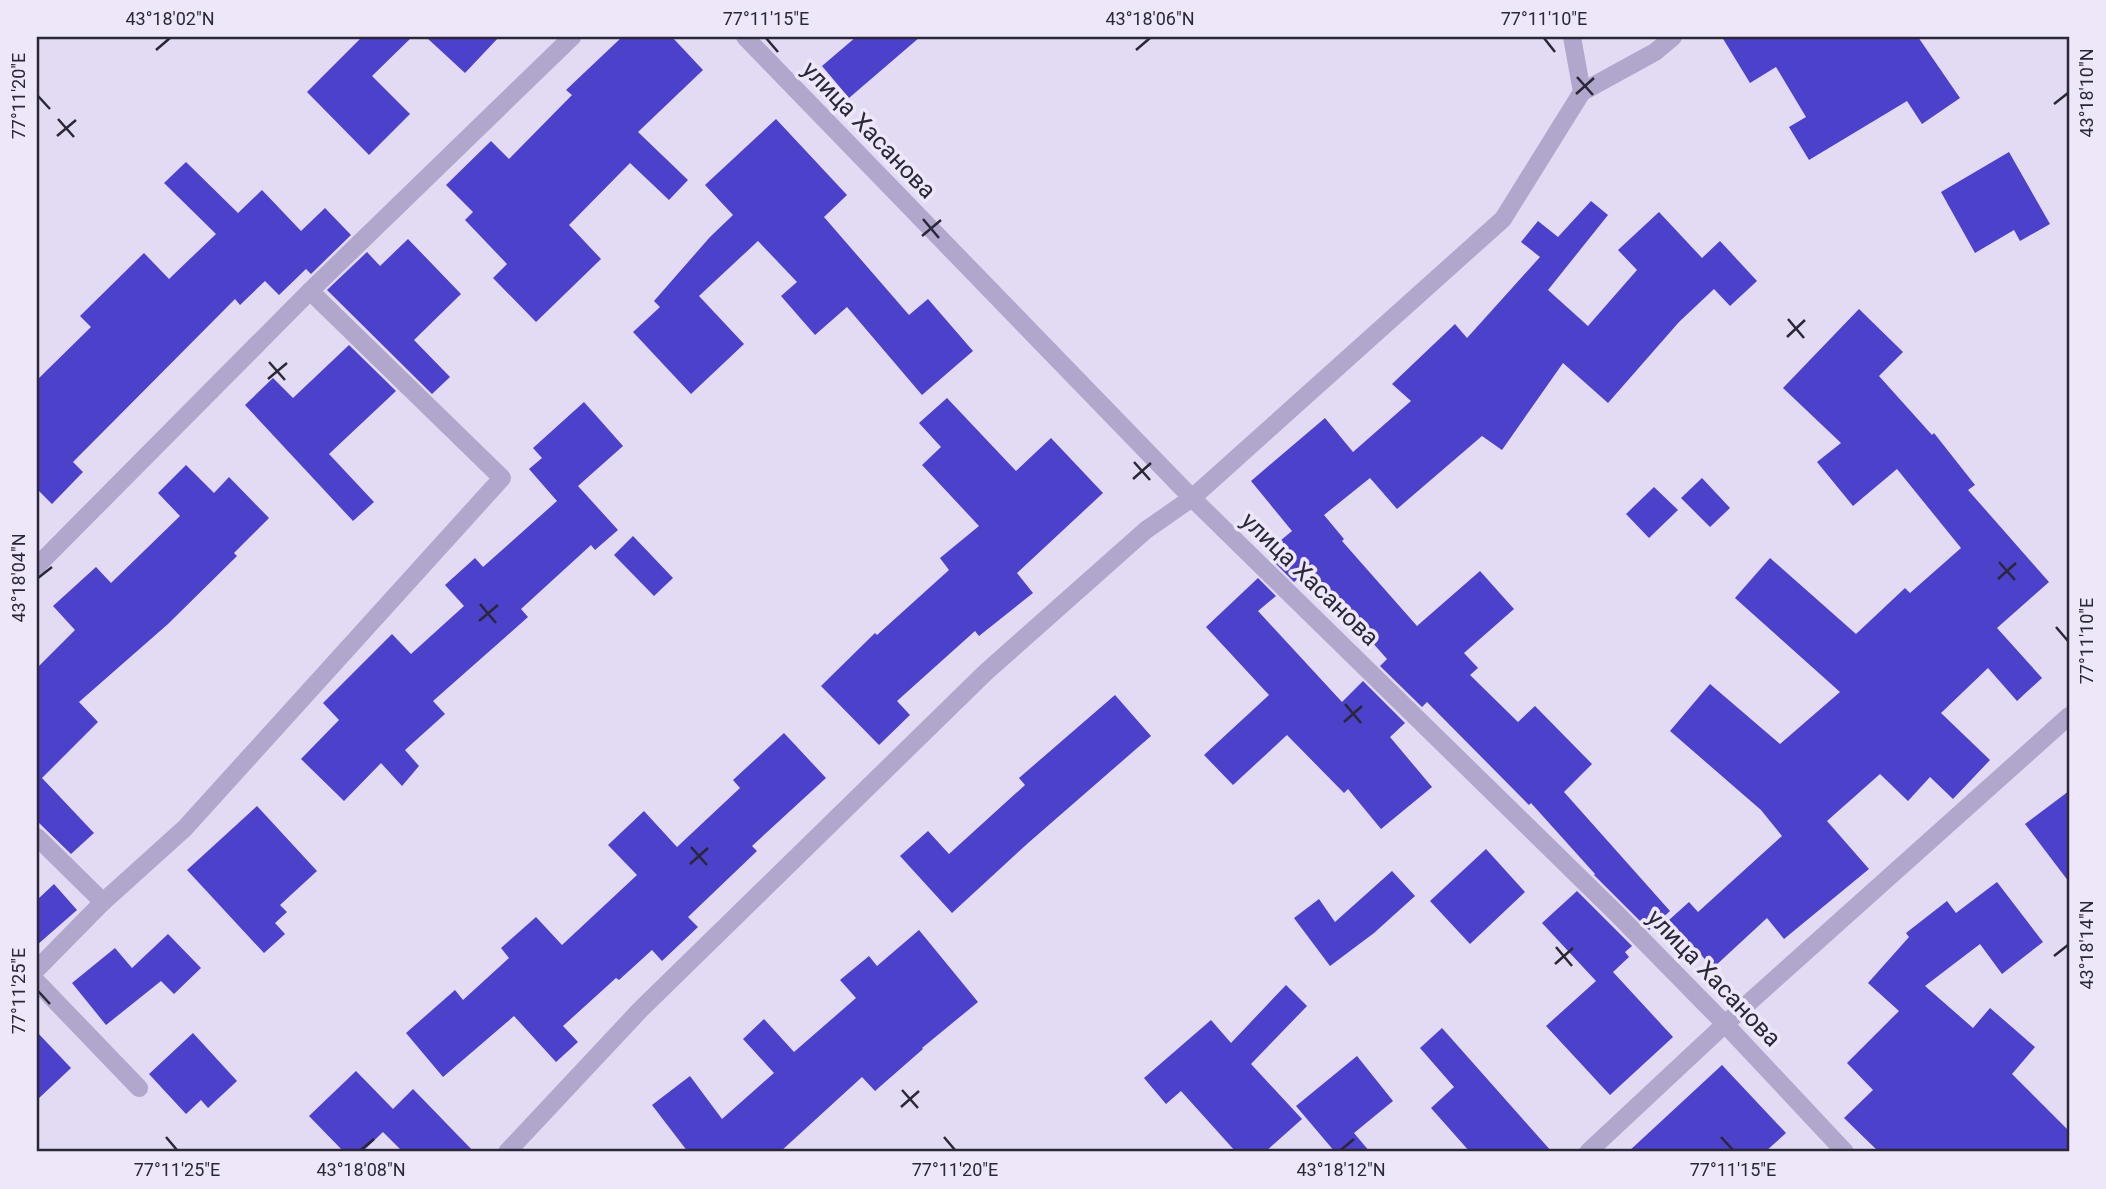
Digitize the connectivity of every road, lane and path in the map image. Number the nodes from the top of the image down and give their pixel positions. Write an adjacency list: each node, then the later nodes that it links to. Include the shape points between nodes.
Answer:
1 (572, 37): 6 (street)
2 (745, 37): 7 (street, улица Хасанова)
3 (1572, 37): 5 (street)
4 (1673, 37): 5 (street)
5 (1582, 92): 7 (street, via 1503,219)
6 (310, 291): 8 (street); 11 (street, via 502,478 185,828)
7 (1192, 498): 14 (street, улица Хасанова); 16 (street, via 1146,530 986,672 640,1010)
8 (37, 566)
9 (2069, 716): 14 (street)
10 (37, 837): 11 (street)
11 (103, 902): 12 (street)
12 (37, 969)
13 (37, 982): 15 (street)
14 (1725, 1024): 17 (street); 18 (street, улица Хасанова)
15 (139, 1088)
16 (507, 1152)
17 (1588, 1152)
18 (1846, 1152)

